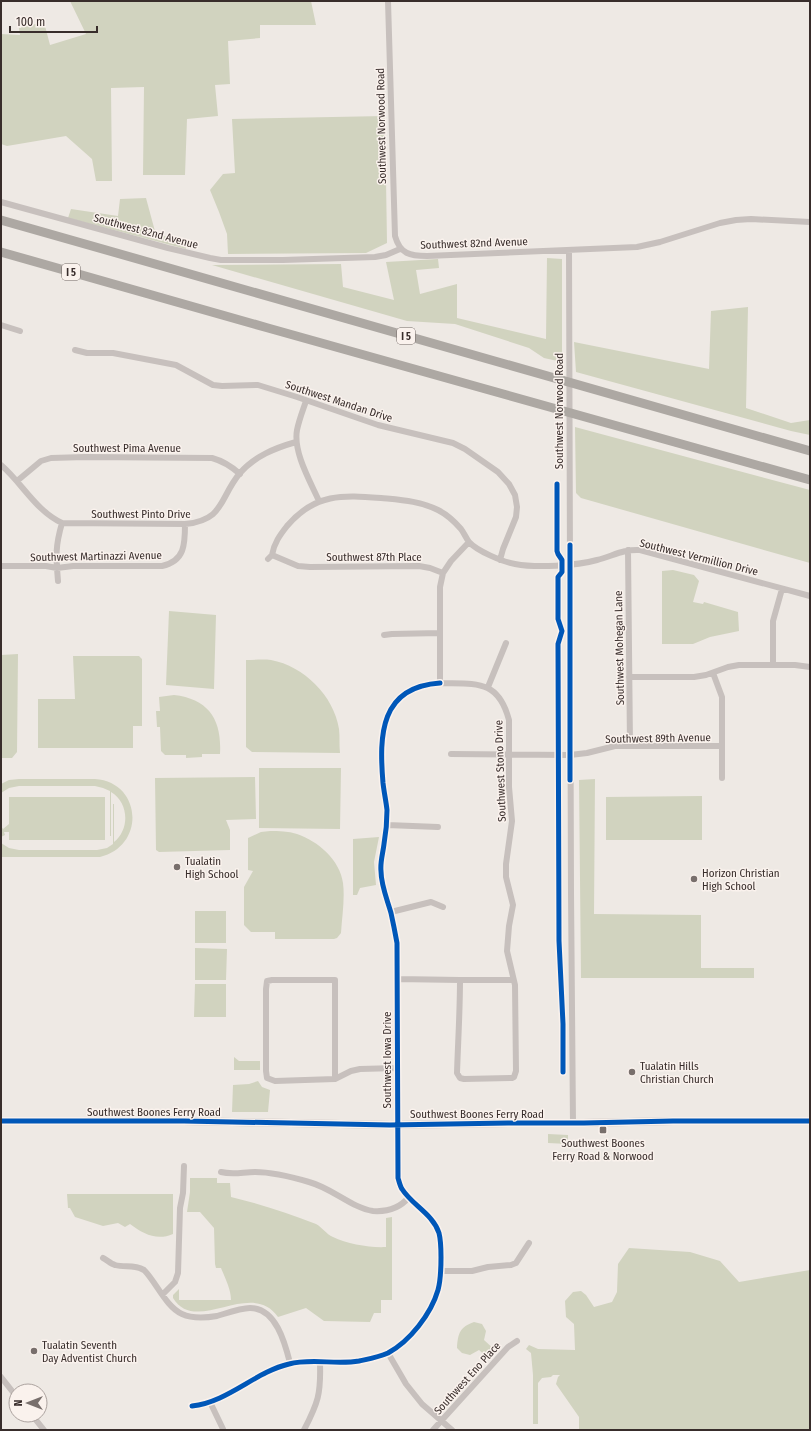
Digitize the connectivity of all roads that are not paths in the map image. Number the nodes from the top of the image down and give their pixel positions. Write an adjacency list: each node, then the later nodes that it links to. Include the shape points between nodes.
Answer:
1 (388, 1): 5 (street, Southwest Norwood Road, via 394,236)
2 (1, 202): 5 (street, Southwest 82nd Avenue, via 216,259 340,259 386,255)
3 (1, 220): 13 (highway, I 5)
4 (810, 222): 6 (street, Southwest 82nd Avenue, via 736,220 637,247)
5 (400, 249): 6 (street, Southwest 82nd Avenue, via 411,255 427,256)
6 (569, 250): 25 (street, Southwest Norwood Road)
7 (1, 252): 17 (highway, I 5)
8 (1, 325): 9 (street)
9 (20, 331)
10 (75, 350): 11 (street, Southwest Mandan Drive, via 113,353 170,363 213,385 258,385)
11 (306, 401): 12 (street); 24 (street, Southwest Mandan Drive, via 378,425 453,443 498,472 515,495 516,507 516,517)
12 (296, 442): 15 (street, Southwest Pinto Drive, via 259,457); 18 (street, via 298,453)
13 (810, 451)
14 (1, 465): 16 (street)
15 (240, 474): 16 (street, Southwest Pima Avenue, via 231,466 212,458 51,458 41,461); 20 (street, Southwest Pinto Drive, via 214,514 198,523)
16 (17, 480): 19 (street, via 46,514)
17 (810, 480)
18 (319, 501): 21 (street, Southwest Vermillion Drive, via 346,496 404,500 426,505 451,519); 23 (street, Southwest Vermillion Drive, via 293,519 274,546)
19 (62, 523): 20 (street, Southwest Pinto Drive); 27 (street, via 56,546)
20 (185, 524): 27 (street, Southwest Martinazzi Avenue, via 183,549 175,560 167,565)
21 (469, 542): 24 (street, Southwest Vermillion Drive, via 489,556); 28 (street)
22 (628, 550): 25 (street, Southwest Vermillion Drive); 30 (street, Southwest Vermillion Drive, via 648,552); 38 (street, Southwest Mohegan Lane)
23 (270, 557): 28 (street, Southwest 87th Place, via 298,566 419,566)
24 (500, 560): 25 (street, Southwest Vermillion Drive, via 515,564)
25 (570, 565): 45 (street, Southwest Norwood Road)
26 (1, 566): 27 (street, Southwest Martinazzi Avenue)
27 (57, 568): 29 (street)
28 (443, 573): 32 (street, via 440,587)
29 (58, 581)
30 (782, 589): 31 (street, Southwest Vermillion Drive); 35 (street, via 773,621)
31 (810, 596)
32 (440, 633): 33 (street); 39 (street)
33 (384, 635)
34 (506, 643): 40 (street)
35 (773, 665): 36 (street); 37 (street, via 734,666)
36 (810, 667)
37 (713, 673): 38 (street, via 694,677); 42 (street, via 722,697)
38 (629, 677): 41 (street, Southwest Mohegan Lane)
39 (440, 683): 40 (street, via 478,684); 47 (street, Southwest Iowa Drive, via 414,688 401,696 384,725 383,781)
40 (488, 687): 44 (street, Southwest Stono Drive, via 506,709 509,720)
41 (630, 746): 42 (street, Southwest 89th Avenue); 45 (street, Southwest 89th Avenue, via 606,747)
42 (722, 746): 46 (street)
43 (451, 754): 44 (street, Southwest 89th Avenue)
44 (508, 755): 45 (street, Southwest 89th Avenue); 53 (street, Southwest Stono Drive, via 512,822 506,877 513,905 507,951)
45 (570, 755): 58 (street, Southwest Norwood Road)
46 (722, 778)
47 (387, 825): 48 (street); 50 (street, Southwest Iowa Drive, via 381,870 382,883)
48 (438, 827)
49 (443, 907): 50 (street, via 431,902)
50 (391, 912): 51 (street, Southwest Iowa Drive, via 397,942)
51 (397, 979): 52 (street); 54 (street, Southwest Iowa Drive)
52 (460, 980): 53 (street); 53 (street, Southwest Stono Drive, via 457,1072 460,1078 464,1079 514,1077 516,1071)
53 (513, 980)
54 (397, 1068): 55 (street, via 360,1069); 59 (street, Southwest Iowa Drive)
55 (335, 1080): 55 (street, via 335,980 267,981 268,1078 275,1081)
56 (1, 1121): 59 (main road, Southwest Boones Ferry Road)
57 (810, 1121): 58 (main road, Southwest Boones Ferry Road)
58 (573, 1123): 59 (main road, Southwest Boones Ferry Road)
59 (398, 1124): 62 (street, Southwest Iowa Drive, via 398,1178 402,1189)
60 (184, 1166): 66 (street, via 178,1273 175,1282)
61 (221, 1172): 62 (street, via 268,1173 311,1182 360,1208 372,1211 392,1210)
62 (409, 1197): 65 (street, Southwest Iowa Drive, via 430,1218 439,1232)
63 (529, 1243): 65 (street, via 516,1263 511,1265 472,1271)
64 (103, 1258): 66 (street, via 115,1265 139,1267 144,1270)
65 (441, 1272): 68 (street, Southwest Iowa Drive, via 438,1291 430,1310 418,1327)
66 (163, 1294): 69 (street, via 174,1309 194,1318 208,1318 248,1308 264,1311 282,1337)
67 (517, 1342): 75 (street, Southwest Eno Place, via 508,1347)
68 (388, 1353): 70 (street, Southwest Iowa Drive, via 357,1362); 75 (street, via 406,1384 422,1404)
69 (290, 1363): 70 (street, Southwest Iowa Drive); 73 (street, Southwest Iowa Drive)
70 (320, 1363): 77 (street, via 320,1390)
71 (1, 1377): 72 (street)
72 (8, 1386)
73 (210, 1402): 74 (street, Southwest Iowa Drive); 76 (street)
74 (192, 1406)
75 (441, 1421): 78 (street, Southwest Eno Place); 79 (street)
76 (223, 1429)
77 (304, 1430)
78 (432, 1430)
79 (452, 1430)

